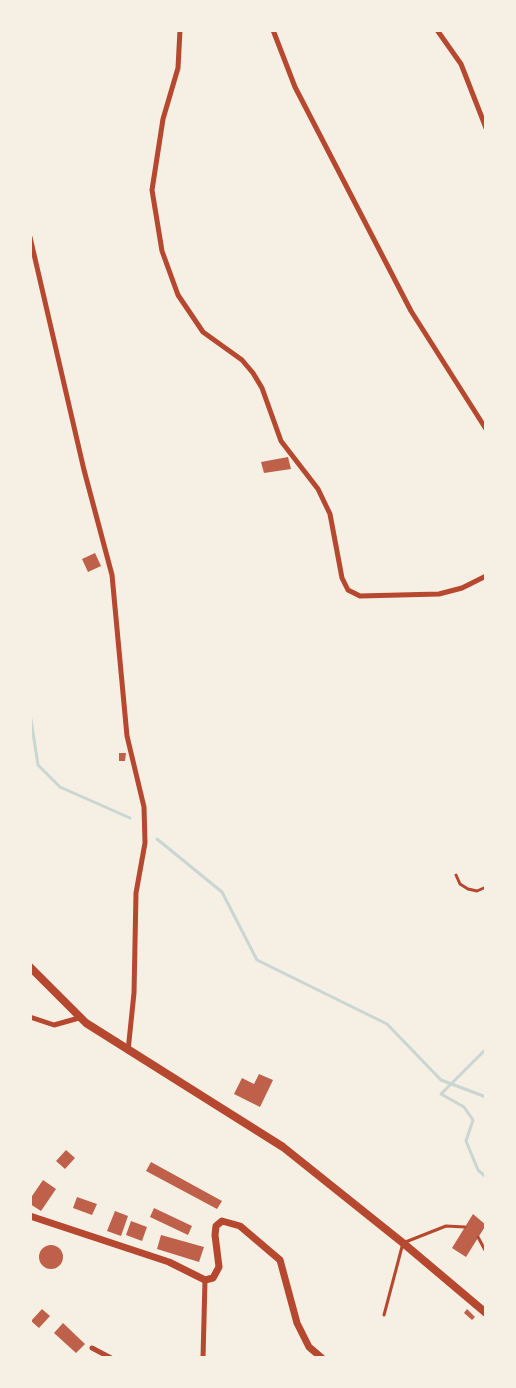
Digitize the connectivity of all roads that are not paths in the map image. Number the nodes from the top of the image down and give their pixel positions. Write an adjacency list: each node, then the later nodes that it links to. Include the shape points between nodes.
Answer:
1 (180, 30): 8 (street, via 178,68 161,129 152,189 162,250 178,295 203,332 242,360 253,373 281,441 318,489 330,514 342,578 348,590 360,596 439,594)
2 (273, 30): 7 (street, via 295,87 411,311)
3 (437, 30): 4 (street, via 461,64)
4 (486, 128)
5 (30, 237): 6 (street)
6 (31, 249): 14 (street, via 112,575 127,736 144,807 146,843 136,893 134,993)
7 (486, 429)
8 (486, 576)
9 (456, 875): 10 (lane, via 468,889 477,891)
10 (486, 886)
11 (30, 968): 13 (main road)
12 (30, 1017): 13 (street, via 54,1025)
13 (80, 1018): 14 (main road)
14 (128, 1052): 18 (main road, via 283,1147)
15 (30, 1216): 20 (street, via 169,1262)
16 (465, 1227): 18 (lane, via 446,1226)
17 (478, 1237): 19 (lane, via 486,1252)
18 (403, 1243): 21 (main road); 22 (lane)
19 (486, 1269)
20 (205, 1280): 25 (street); 26 (street, via 218,1271 218,1223 247,1229 280,1260 297,1323 309,1347)
21 (486, 1313)
22 (384, 1315)
23 (92, 1348): 24 (street)
24 (111, 1358)
25 (203, 1358)
26 (322, 1358)

